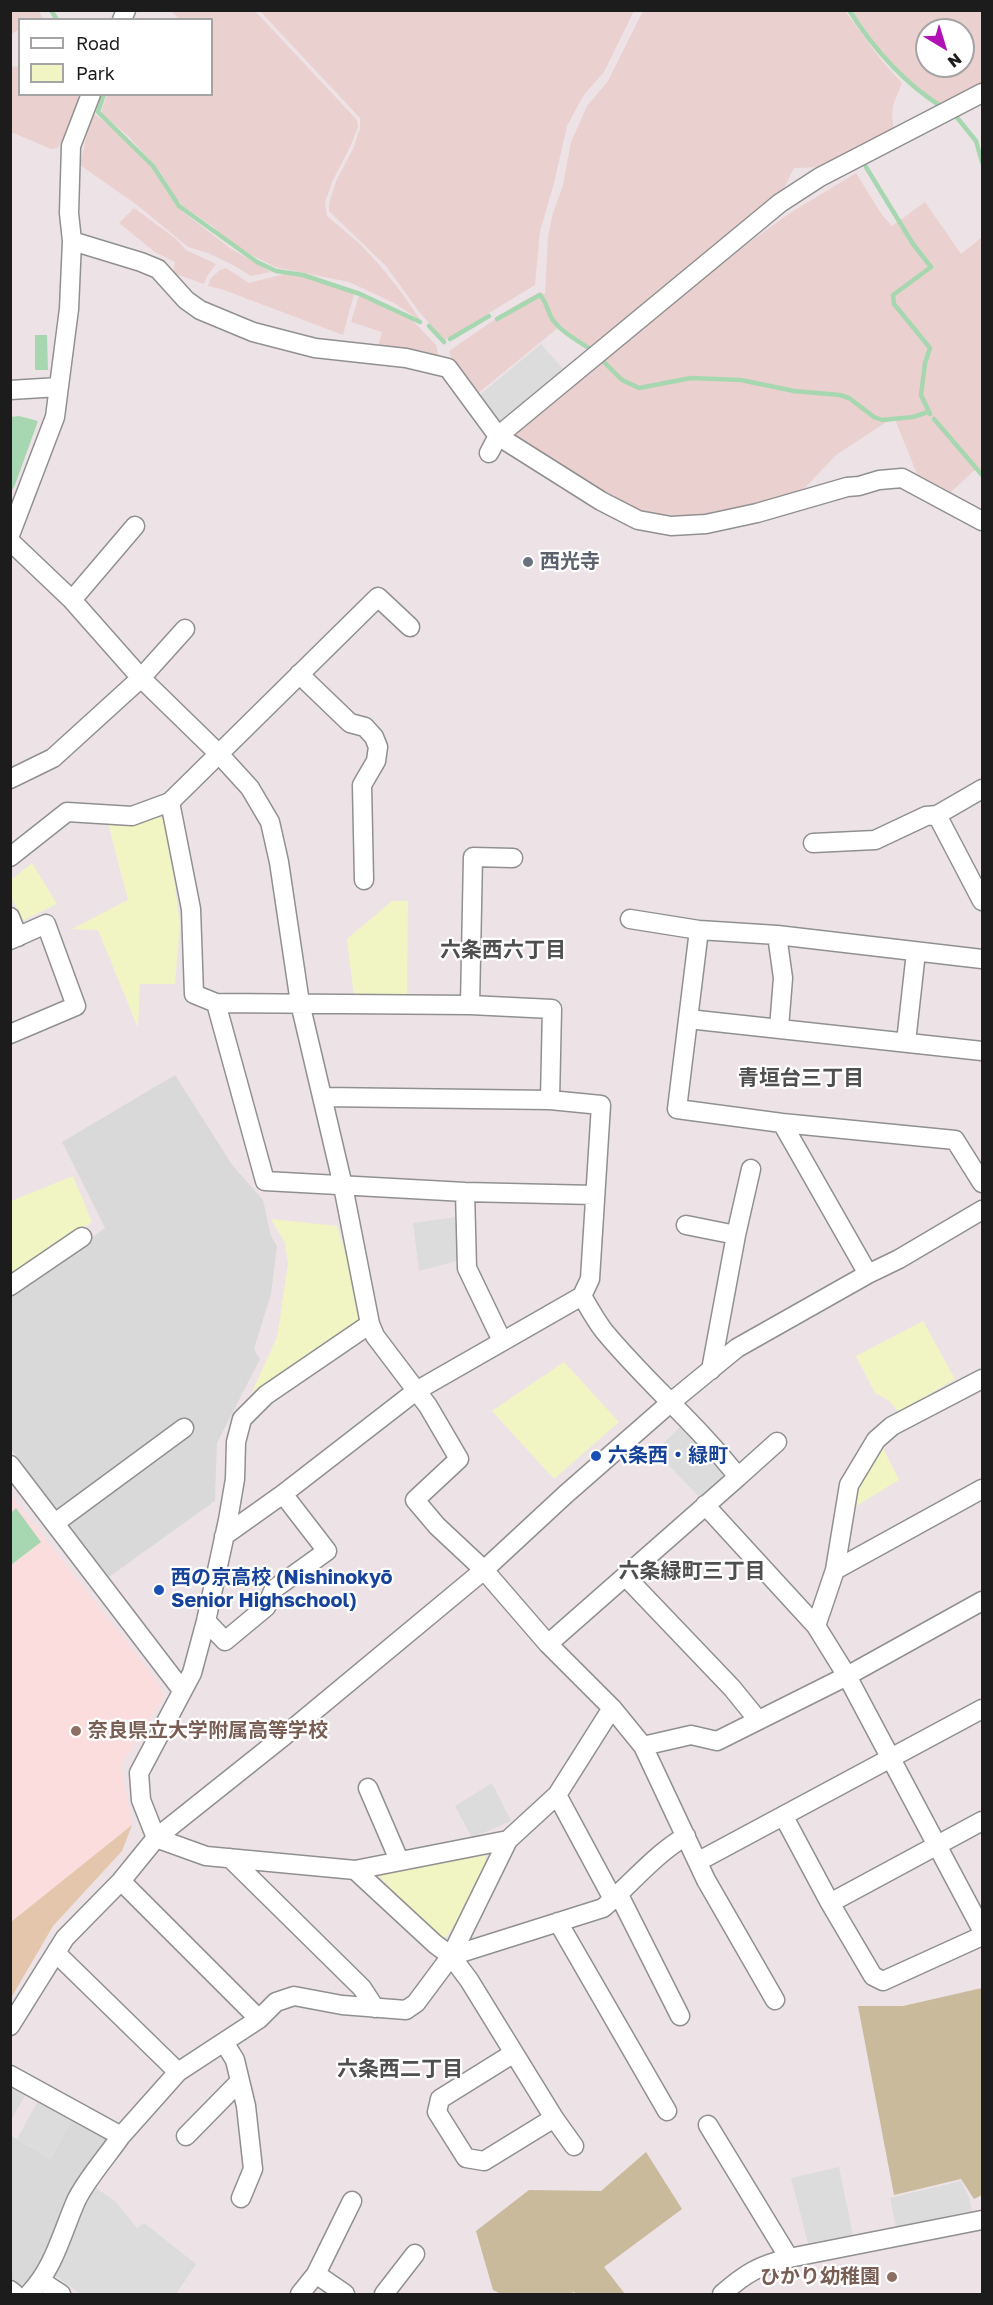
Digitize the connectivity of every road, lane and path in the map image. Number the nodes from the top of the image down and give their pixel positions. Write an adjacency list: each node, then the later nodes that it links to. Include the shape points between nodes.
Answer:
1 (982, 93): 6 (street, via 820,177 780,203)
2 (90, 96): 3 (street, via 71,146)
3 (72, 241): 4 (street, via 69,309); 6 (street, via 158,269 200,310 254,332 315,348 406,358 448,368)
4 (59, 387): 5 (street); 10 (street, via 55,417)
5 (10, 390)
6 (498, 436): 7 (street); 8 (street, via 601,501 638,520 671,526 716,522 847,487 902,478)
7 (489, 453)
8 (982, 521)
9 (135, 526): 12 (street)
10 (10, 535)
11 (10, 541): 12 (street)
12 (72, 600): 16 (street)
13 (410, 627): 15 (street, via 378,597)
14 (184, 629): 16 (street)
15 (299, 674): 17 (street); 25 (street, via 350,723 365,727 378,747 376,761 362,785)
16 (141, 678): 17 (street); 18 (street, via 53,758)
17 (219, 754): 20 (street); 35 (street, via 250,788 270,822)
18 (10, 779)
19 (982, 789): 21 (street)
20 (170, 802): 23 (street, via 132,816 66,812); 34 (street, via 191,909 194,994)
21 (937, 815): 22 (street, via 926,816 875,840); 26 (street)
22 (813, 843)
23 (10, 857)
24 (513, 858): 36 (street, via 473,857)
25 (364, 880)
26 (982, 897)
27 (10, 917): 31 (street)
28 (630, 919): 29 (street)
29 (699, 930): 30 (street); 37 (street)
30 (777, 935): 32 (street); 38 (street, via 783,978)
31 (14, 939): 39 (street, via 46,924 76,1006)
32 (916, 952): 33 (street); 40 (street)
33 (982, 959)
34 (216, 1003): 35 (street); 47 (street, via 265,1181)
35 (300, 1003): 36 (street); 42 (street)
36 (470, 1005): 43 (street, via 552,1010)
37 (688, 1019): 38 (street); 44 (street, via 677,1109)
38 (779, 1028): 40 (street)
39 (10, 1034)
40 (906, 1042): 41 (street)
41 (982, 1051)
42 (323, 1097): 43 (street); 47 (street)
43 (550, 1100): 49 (street, via 602,1105)
44 (782, 1123): 46 (street, via 955,1140); 54 (street)
45 (751, 1170): 52 (street)
46 (982, 1183)
47 (343, 1185): 48 (street); 57 (street)
48 (465, 1192): 49 (street); 58 (street, via 467,1268)
49 (594, 1195): 56 (street, via 590,1279)
50 (982, 1210): 54 (street)
51 (686, 1225): 52 (street)
52 (736, 1235): 59 (street)
53 (81, 1237): 55 (street)
54 (868, 1274): 59 (street, via 737,1348)
55 (10, 1286)
56 (582, 1296): 58 (street); 62 (street, via 603,1330)
57 (370, 1324): 61 (street); 71 (street, via 266,1395 242,1419)
58 (502, 1341): 61 (street)
59 (711, 1370): 62 (street)
60 (982, 1382): 73 (street, via 892,1426 876,1440 849,1485)
61 (416, 1391): 68 (street); 72 (street, via 459,1459 416,1500 437,1526)
62 (670, 1403): 66 (street); 72 (street)
63 (184, 1428): 70 (street)
64 (777, 1442): 66 (street)
65 (10, 1465): 70 (street)
66 (738, 1477): 69 (street)
67 (982, 1489): 73 (street)
68 (283, 1494): 71 (street); 76 (street, via 327,1551 274,1589 266,1607 225,1641)
69 (705, 1505): 74 (street); 77 (street)
70 (55, 1523): 80 (street)
71 (224, 1536): 76 (street)
72 (484, 1570): 78 (street); 91 (street)
73 (835, 1570): 77 (street)
74 (625, 1576): 78 (street); 83 (street)
75 (982, 1601): 79 (street)
76 (206, 1621): 80 (street, via 192,1673)
77 (816, 1626): 79 (street)
78 (548, 1644): 81 (street)
79 (847, 1676): 83 (street); 85 (street)
80 (182, 1690): 91 (street, via 139,1773 141,1800)
81 (612, 1708): 84 (street); 87 (street)
82 (982, 1709): 85 (street)
83 (758, 1720): 84 (street, via 717,1741 691,1735)
84 (643, 1746): 90 (street)
85 (891, 1759): 88 (street); 93 (street)
86 (368, 1788): 95 (street)
87 (557, 1795): 92 (street); 99 (street)
88 (784, 1817): 96 (street); 100 (street)
89 (982, 1821): 93 (street)
90 (686, 1836): 96 (street); 99 (street, via 668,1846)
91 (156, 1838): 94 (street, via 206,1856); 98 (street)
92 (508, 1840): 95 (street); 105 (street)
93 (937, 1846): 100 (street); 102 (street)
94 (230, 1858): 97 (street); 107 (street, via 362,1988)
95 (399, 1860): 97 (street)
96 (699, 1861): 106 (street)
97 (356, 1870): 105 (street)
98 (121, 1881): 104 (street, via 65,1938); 109 (street)
99 (616, 1897): 101 (street, via 603,1908); 108 (street)
100 (830, 1903): 103 (street, via 873,1976 883,1981)
101 (558, 1922): 105 (street); 116 (street)
102 (982, 1930)
103 (982, 1936)
104 (56, 1953): 110 (street); 113 (street)
105 (451, 1956): 107 (street, via 416,2003 406,2010); 112 (street)
106 (775, 2000)
107 (375, 2008): 109 (street, via 294,1996 276,2002)
108 (680, 2016)
109 (258, 2019): 111 (street)
110 (10, 2026)
111 (224, 2042): 113 (street); 115 (street, via 235,2060)
112 (514, 2053): 117 (street); 117 (street, via 440,2099 437,2112 466,2158 484,2161)
113 (178, 2072): 119 (street)
114 (10, 2074): 119 (street)
115 (240, 2081): 120 (street); 122 (street, via 253,2169)
116 (667, 2111)
117 (554, 2118): 121 (street)
118 (708, 2125): 126 (street)
119 (121, 2136): 128 (street, via 77,2198)
120 (186, 2136)
121 (574, 2146)
122 (241, 2198)
123 (352, 2200): 127 (street)
124 (982, 2220): 126 (street)
125 (414, 2254): 136 (street)
126 (789, 2258): 129 (street, via 761,2265)
127 (316, 2274): 134 (street); 135 (street)
128 (42, 2281): 132 (street); 133 (street)
129 (742, 2288): 137 (street)
130 (10, 2290): 131 (street)
131 (15, 2295)
132 (29, 2295)
133 (60, 2295)
134 (300, 2295)
135 (345, 2295)
136 (384, 2295)
137 (722, 2295)

